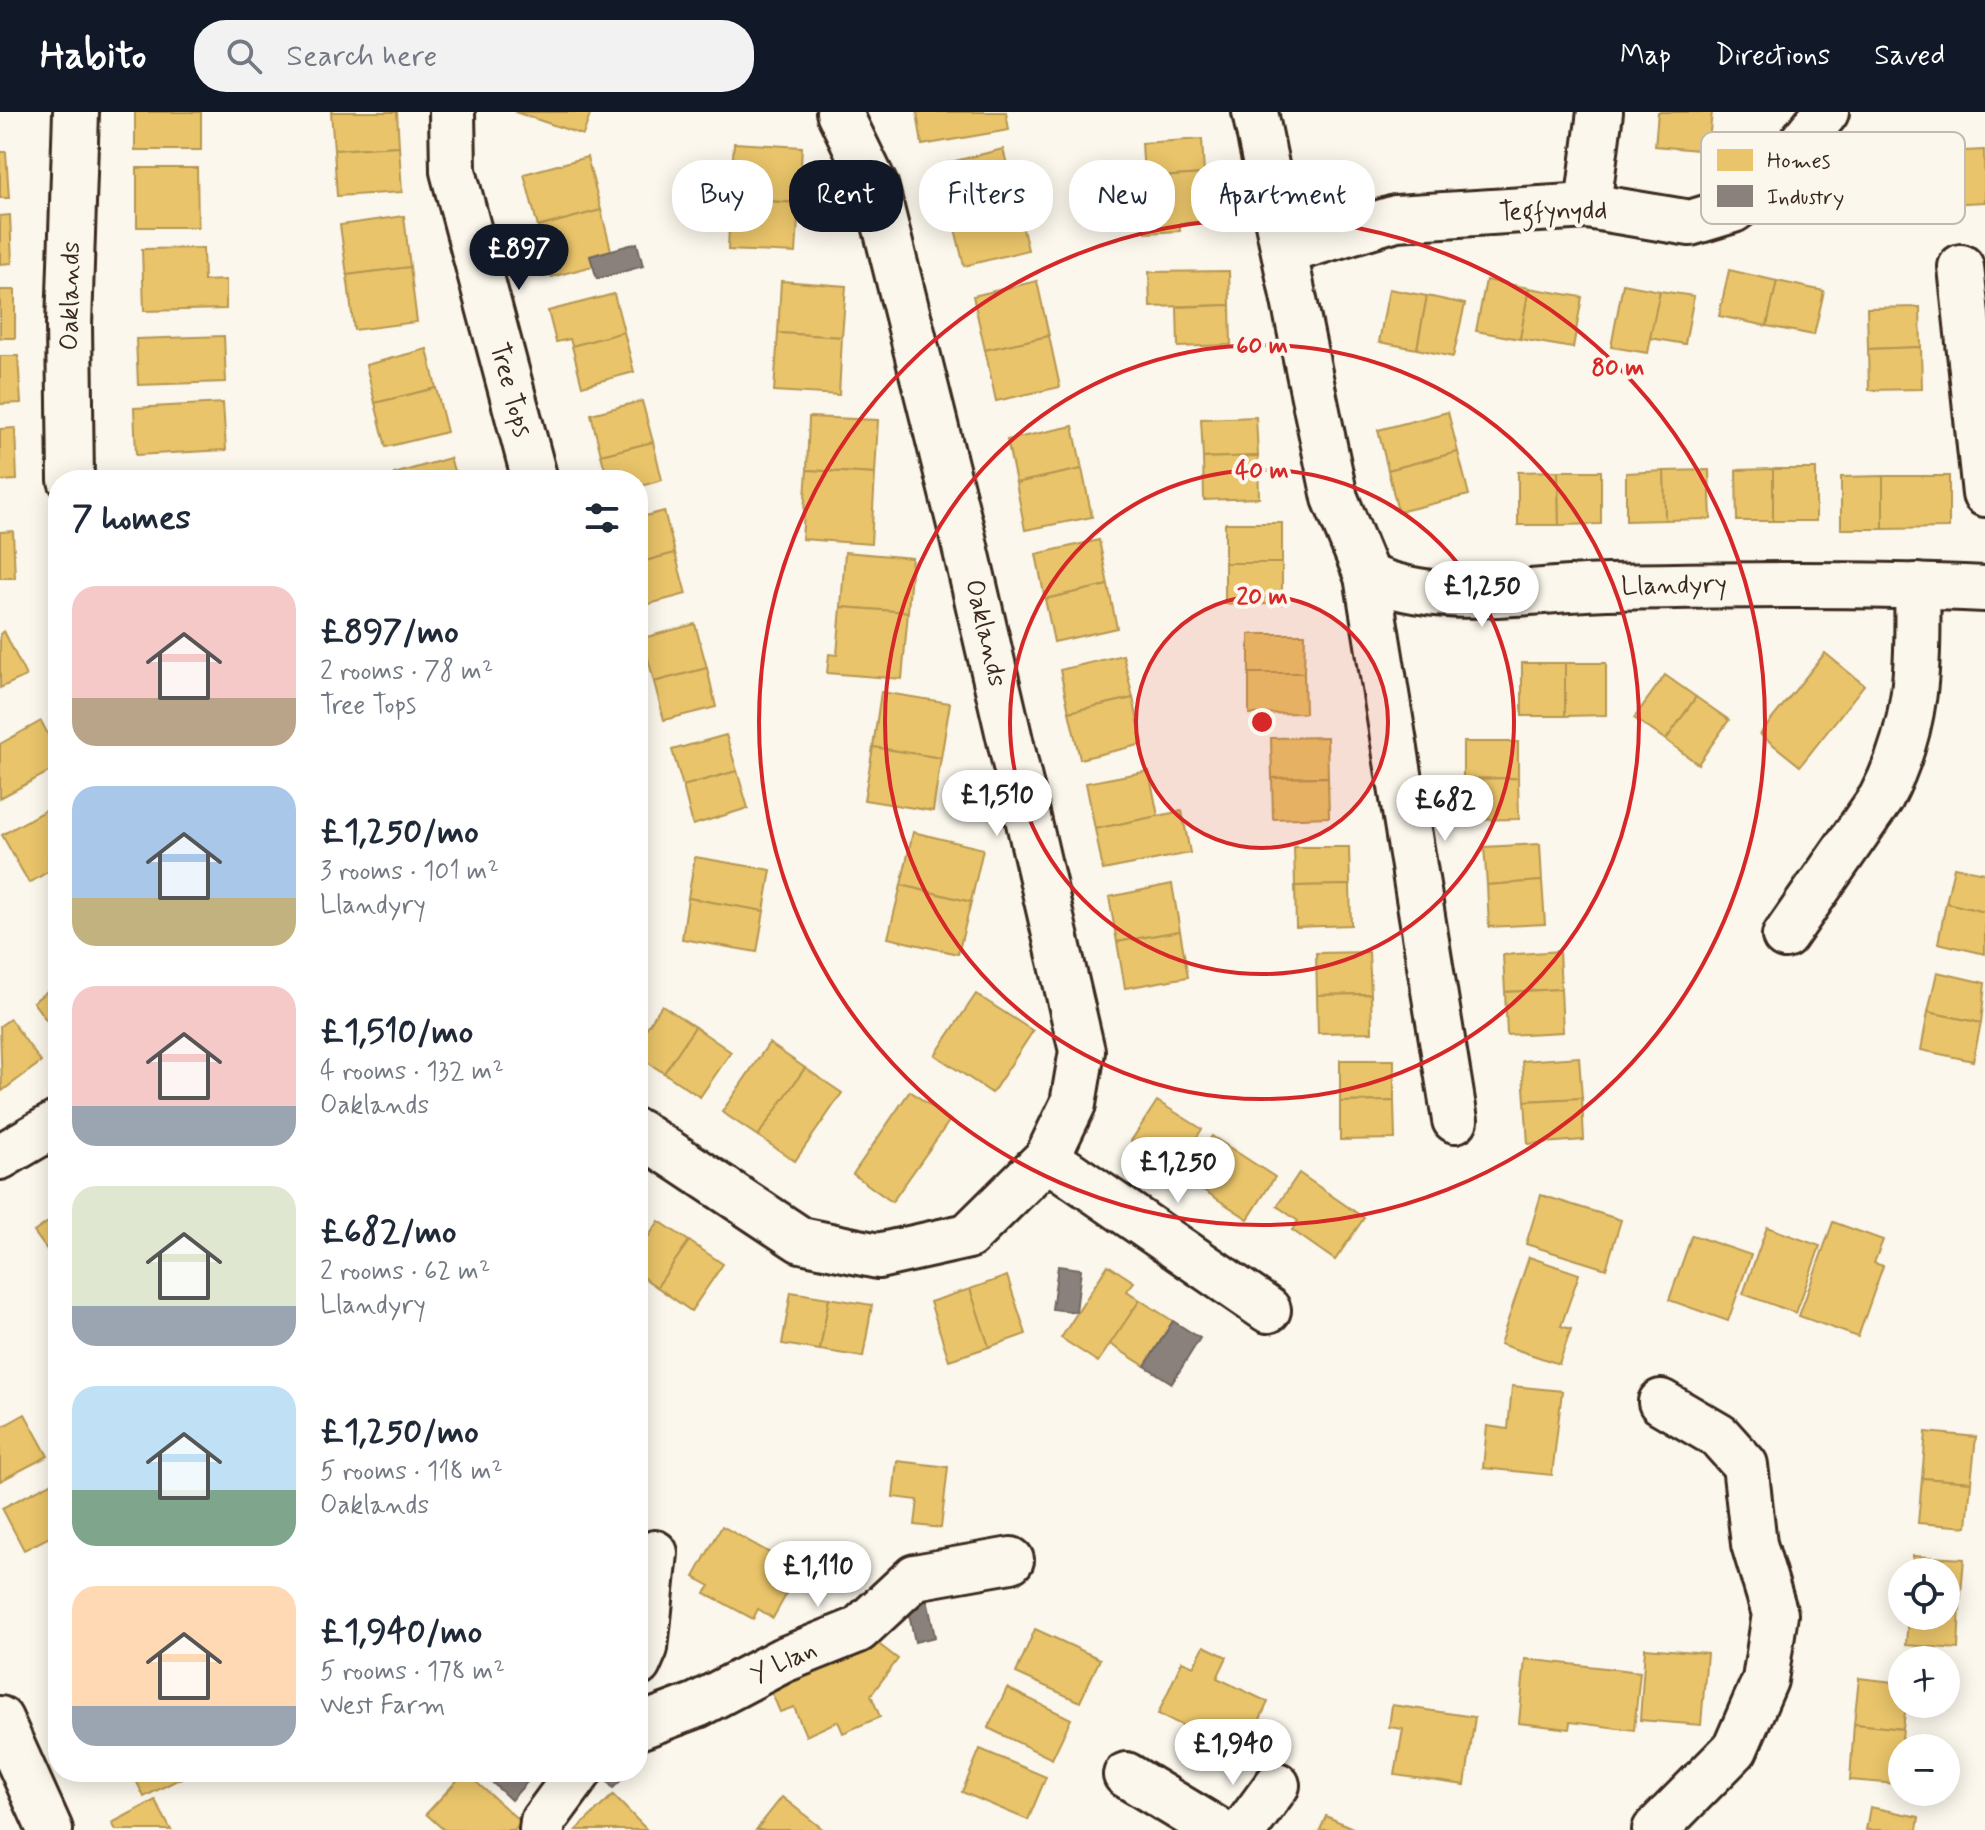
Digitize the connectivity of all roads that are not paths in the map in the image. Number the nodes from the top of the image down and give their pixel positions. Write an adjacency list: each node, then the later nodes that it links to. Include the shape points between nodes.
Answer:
1 (76, 112): 12 (street, Oaklands)
2 (452, 112): 13 (street, Tree Tops, via 453,171)
3 (839, 112): 23 (street, Oaklands, via 876,188 1082,1051 1073,1104)
4 (1255, 112): 10 (street)
5 (1600, 112): 8 (street)
6 (1826, 112): 7 (street, Tegfynydd)
7 (1810, 132)
8 (1588, 206): 9 (street, Tegfynydd, via 1690,223); 10 (street, Tegfynydd, via 1396,218)
9 (1701, 220)
10 (1287, 251): 15 (street, via 1335,498)
11 (1961, 267): 14 (street)
12 (71, 470)
13 (532, 470)
14 (1985, 494)
15 (1367, 576): 17 (street, Llandyry, via 1398,590 1486,595 1593,588); 19 (street)
16 (1984, 578): 17 (street, Llandyry)
17 (1917, 586): 18 (street, via 1912,718 1894,774)
18 (1785, 936)
19 (1455, 1120)
20 (48, 1129): 22 (street)
21 (648, 1140): 23 (street, Oaklands, via 801,1240 878,1256 968,1236)
22 (0, 1157)
23 (1047, 1158): 24 (street)
24 (1268, 1310)
25 (1661, 1402): 38 (street, via 1719,1436 1745,1465 1754,1544 1775,1614 1765,1680 1735,1749)
26 (655, 1553): 28 (street)
27 (1011, 1560): 30 (street, Y Llan, via 915,1577 858,1630)
28 (648, 1620)
29 (0, 1719): 34 (street)
30 (648, 1723)
31 (1126, 1775): 36 (street)
32 (572, 1782): 35 (street)
33 (1277, 1785): 37 (street)
34 (50, 1830)
35 (542, 1830)
36 (1217, 1830)
37 (1244, 1830)
38 (1655, 1830)

